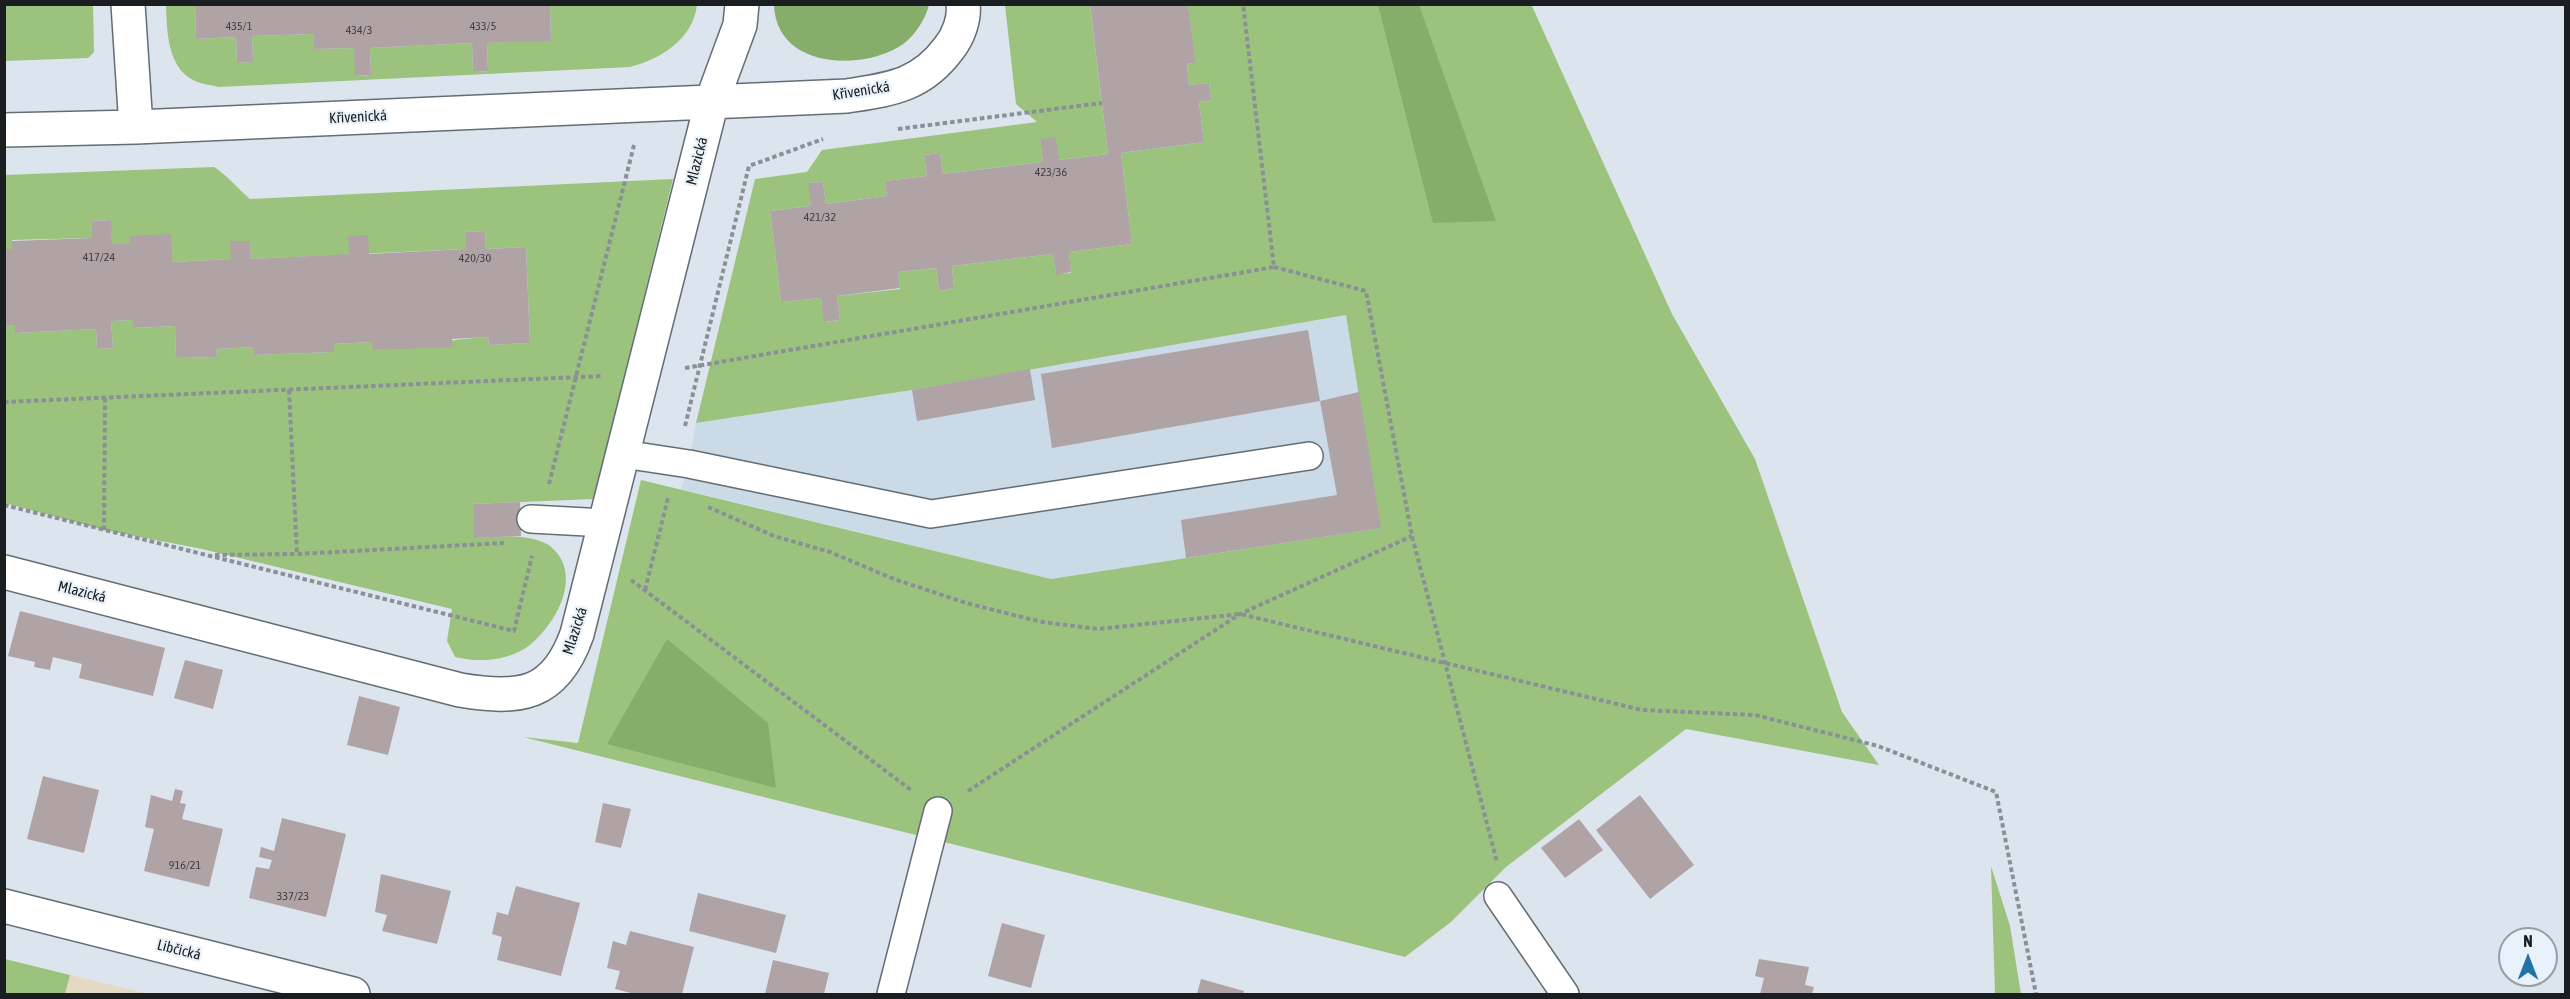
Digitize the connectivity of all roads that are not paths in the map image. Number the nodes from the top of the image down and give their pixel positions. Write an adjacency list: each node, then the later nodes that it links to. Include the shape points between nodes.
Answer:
1 (128, 4): 5 (street)
2 (742, 4): 4 (street, via 740,25)
3 (963, 4): 4 (street, Křivenická, via 956,39 936,66 913,81 847,96)
4 (712, 101): 5 (street, Křivenická); 7 (street, Mlazická)
5 (136, 127): 6 (street, Křivenická)
6 (4, 130)
7 (622, 454): 8 (lane, via 674,472 930,514); 9 (street, Mlazická)
8 (1310, 456)
9 (605, 523): 10 (lane); 11 (street, Mlazická, via 569,656 557,674 540,686 517,693 489,695 449,687)
10 (535, 526)
11 (4, 572)
12 (938, 811): 16 (lane)
13 (1498, 896): 17 (lane)
14 (4, 906): 15 (street, Libčická)
15 (353, 994)
16 (891, 994)
17 (1565, 994)

